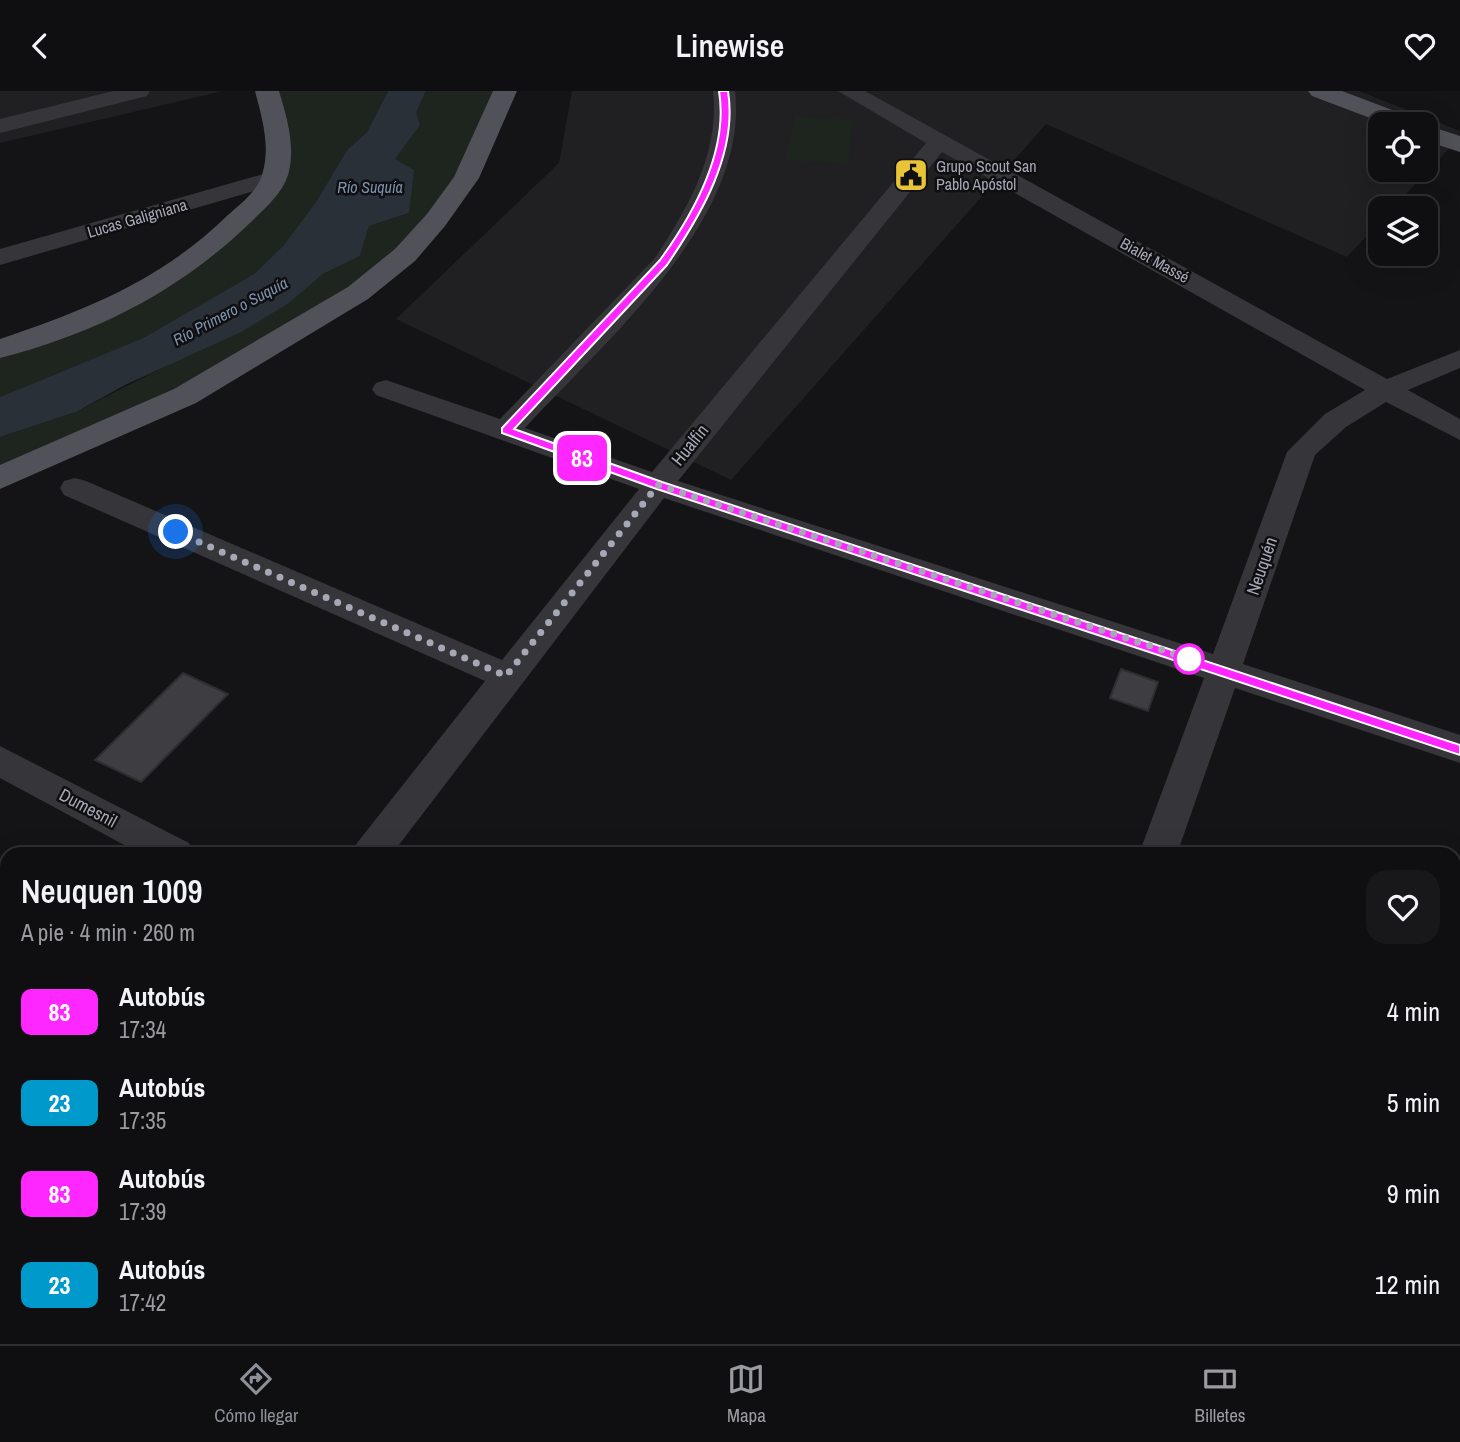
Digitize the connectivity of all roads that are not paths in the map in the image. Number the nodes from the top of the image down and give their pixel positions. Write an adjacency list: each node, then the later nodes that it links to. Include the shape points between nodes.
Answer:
1 (139, 91): 8 (street)
2 (267, 91): 12 (main road, via 280,152)
3 (505, 91): 20 (main road, via 466,178 436,220 405,255 358,293 185,396)
4 (724, 91): 18 (street, via 728,117 724,134 712,176 683,235 664,263)
5 (849, 91): 10 (street, Bialet Massé)
6 (1320, 91): 7 (main road)
7 (1375, 112)
8 (0, 126)
9 (1438, 137): 11 (main road)
10 (939, 141): 17 (street, Bialet Massé); 21 (street, Hualfin)
11 (1460, 145)
12 (274, 179): 13 (street, Lucas Galigniana); 14 (main road, via 260,199 211,246 157,285 83,319)
13 (0, 257)
14 (0, 349)
15 (1460, 358): 17 (street, Neuquén)
16 (386, 389): 18 (street)
17 (1386, 389): 19 (street, Bialet Massé); 23 (street, Neuquén, via 1329,425 1302,452)
18 (506, 431): 21 (street)
19 (1460, 431)
20 (0, 478)
21 (658, 485): 23 (street); 24 (street, Hualfin)
22 (75, 488): 24 (street)
23 (1225, 671): 25 (street); 29 (street, Neuquén)
24 (506, 676): 28 (street, Hualfin)
25 (1460, 749)
26 (0, 761): 27 (street, Dumesnil)
27 (164, 847)
28 (375, 847)
29 (1161, 847)

